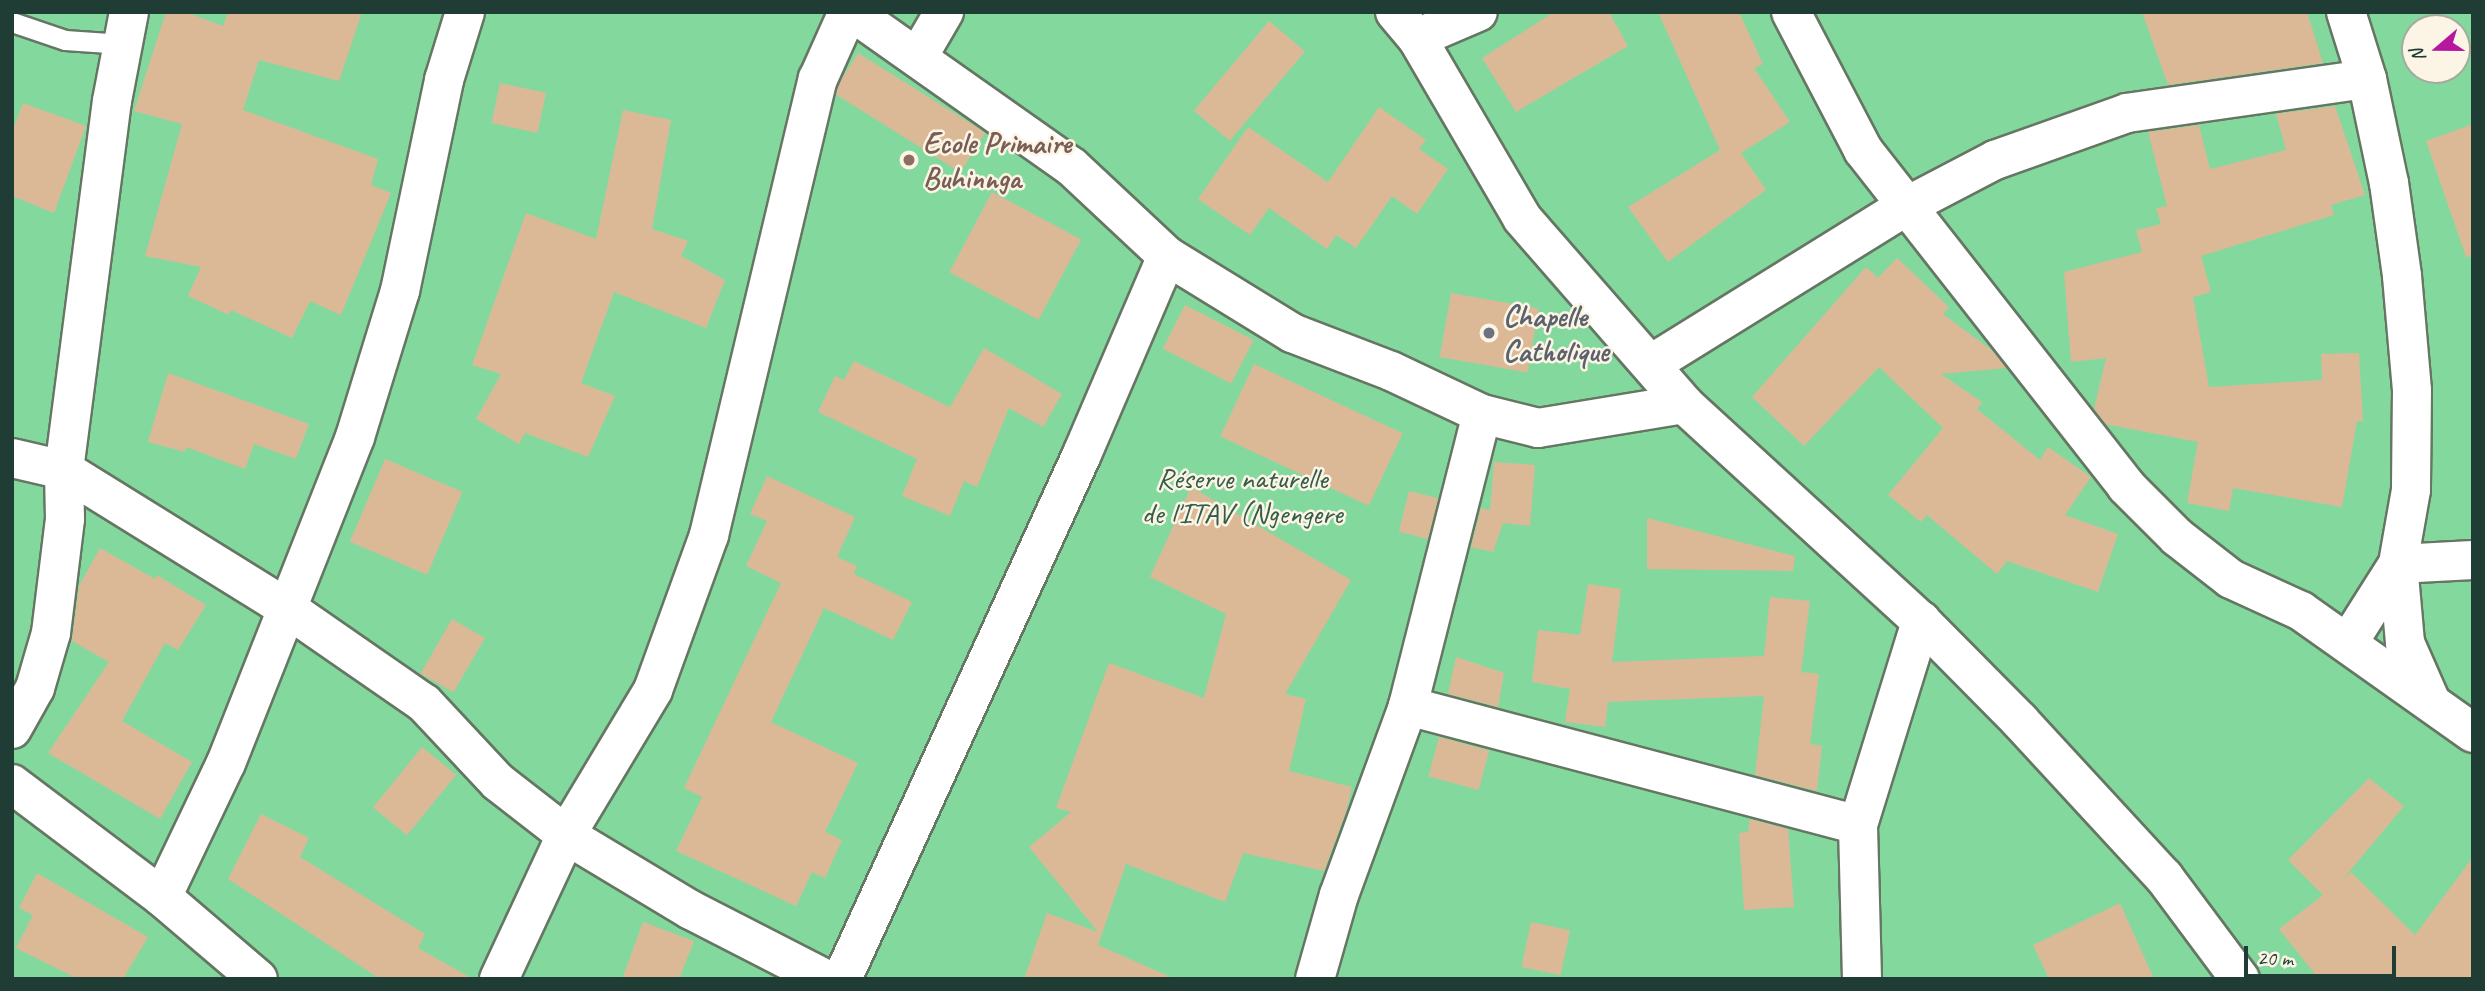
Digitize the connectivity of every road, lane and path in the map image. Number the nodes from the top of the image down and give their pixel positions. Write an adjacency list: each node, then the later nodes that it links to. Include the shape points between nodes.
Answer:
1 (465, 12): 21 (street, via 444,80 400,290 355,437)
2 (850, 12): 10 (street); 30 (street, via 818,79 709,535 653,690)
3 (944, 12): 10 (street)
4 (1478, 12): 8 (street)
5 (1791, 12): 12 (street, via 1863,150)
6 (2346, 12): 11 (street)
7 (12, 22): 9 (lane, via 65,40)
8 (1406, 25): 14 (street, via 1522,218)
9 (126, 28): 18 (street)
10 (919, 55): 13 (street, via 1072,167)
11 (2367, 79): 12 (street, via 2127,113 1995,160); 20 (street, via 2389,183 2412,390 2411,490)
12 (1905, 207): 14 (street); 23 (street, via 2126,485 2177,537 2231,579 2301,611)
13 (1167, 256): 16 (street, via 1292,333 1391,371); 35 (street, via 1082,454)
14 (1653, 363): 15 (street)
15 (1684, 404): 16 (street, via 1538,428); 22 (street)
16 (1482, 414): 25 (street)
17 (12, 458): 18 (street)
18 (64, 470): 21 (street); 26 (street, via 65,519 51,633 35,688)
19 (2473, 559): 20 (street)
20 (2398, 564): 23 (street); 24 (street, via 2405,643)
21 (288, 609): 30 (street, via 424,703 498,782); 31 (street, via 226,763)
22 (1921, 621): 29 (street); 38 (street, via 2164,877)
23 (2348, 643): 24 (street)
24 (2431, 702): 27 (street)
25 (1408, 706): 29 (street); 36 (street, via 1339,895)
26 (12, 729)
27 (2473, 733)
28 (16, 799): 31 (street)
29 (1858, 825): 37 (street)
30 (566, 835): 33 (street); 34 (street, via 691,910)
31 (162, 897): 32 (street)
32 (258, 979)
33 (499, 979)
34 (825, 979)
35 (842, 979)
36 (1315, 979)
37 (1862, 979)
38 (2240, 979)

